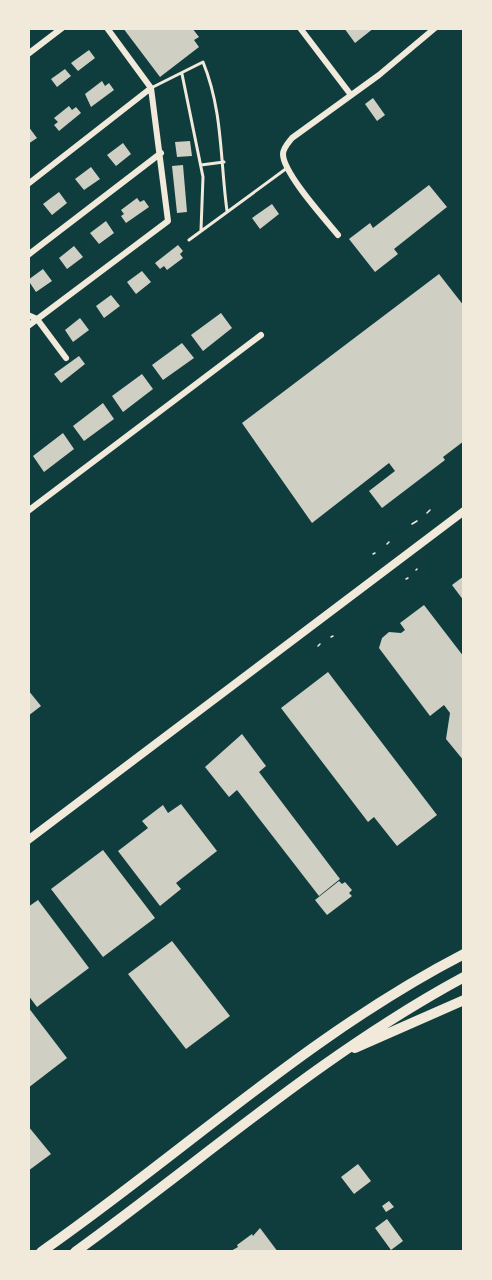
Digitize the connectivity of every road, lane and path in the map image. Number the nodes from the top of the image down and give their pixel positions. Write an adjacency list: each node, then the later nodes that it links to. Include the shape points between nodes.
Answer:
1 (62, 28): 5 (street)
2 (107, 28): 7 (street)
3 (300, 28): 8 (street)
4 (435, 28): 8 (street)
5 (28, 54)
6 (182, 74): 7 (lane); 10 (lane, via 203,62 214,90); 11 (lane)
7 (151, 88): 9 (street); 13 (street)
8 (351, 95): 12 (street, via 292,138 283,154)
9 (161, 153): 18 (street); 20 (street, via 168,221)
10 (224, 162): 11 (lane); 14 (lane)
11 (201, 165): 15 (lane)
12 (287, 168): 14 (lane); 16 (street)
13 (28, 184)
14 (227, 211): 15 (lane)
15 (201, 230): 17 (lane)
16 (338, 235)
17 (189, 240)
18 (28, 255)
19 (28, 315): 20 (street)
20 (37, 319): 21 (street); 23 (street)
21 (28, 326)
22 (261, 335): 26 (street)
23 (66, 358)
24 (430, 510): 27 (path)
25 (464, 510): 30 (main road)
26 (28, 511)
27 (427, 513)
28 (417, 521): 29 (path)
29 (412, 524)
30 (28, 840)
31 (464, 954): 35 (highway, via 310,1048)
32 (464, 977): 34 (highway)
33 (464, 1000): 34 (highway)
34 (327, 1061): 36 (highway)
35 (41, 1251)
36 (75, 1251)

